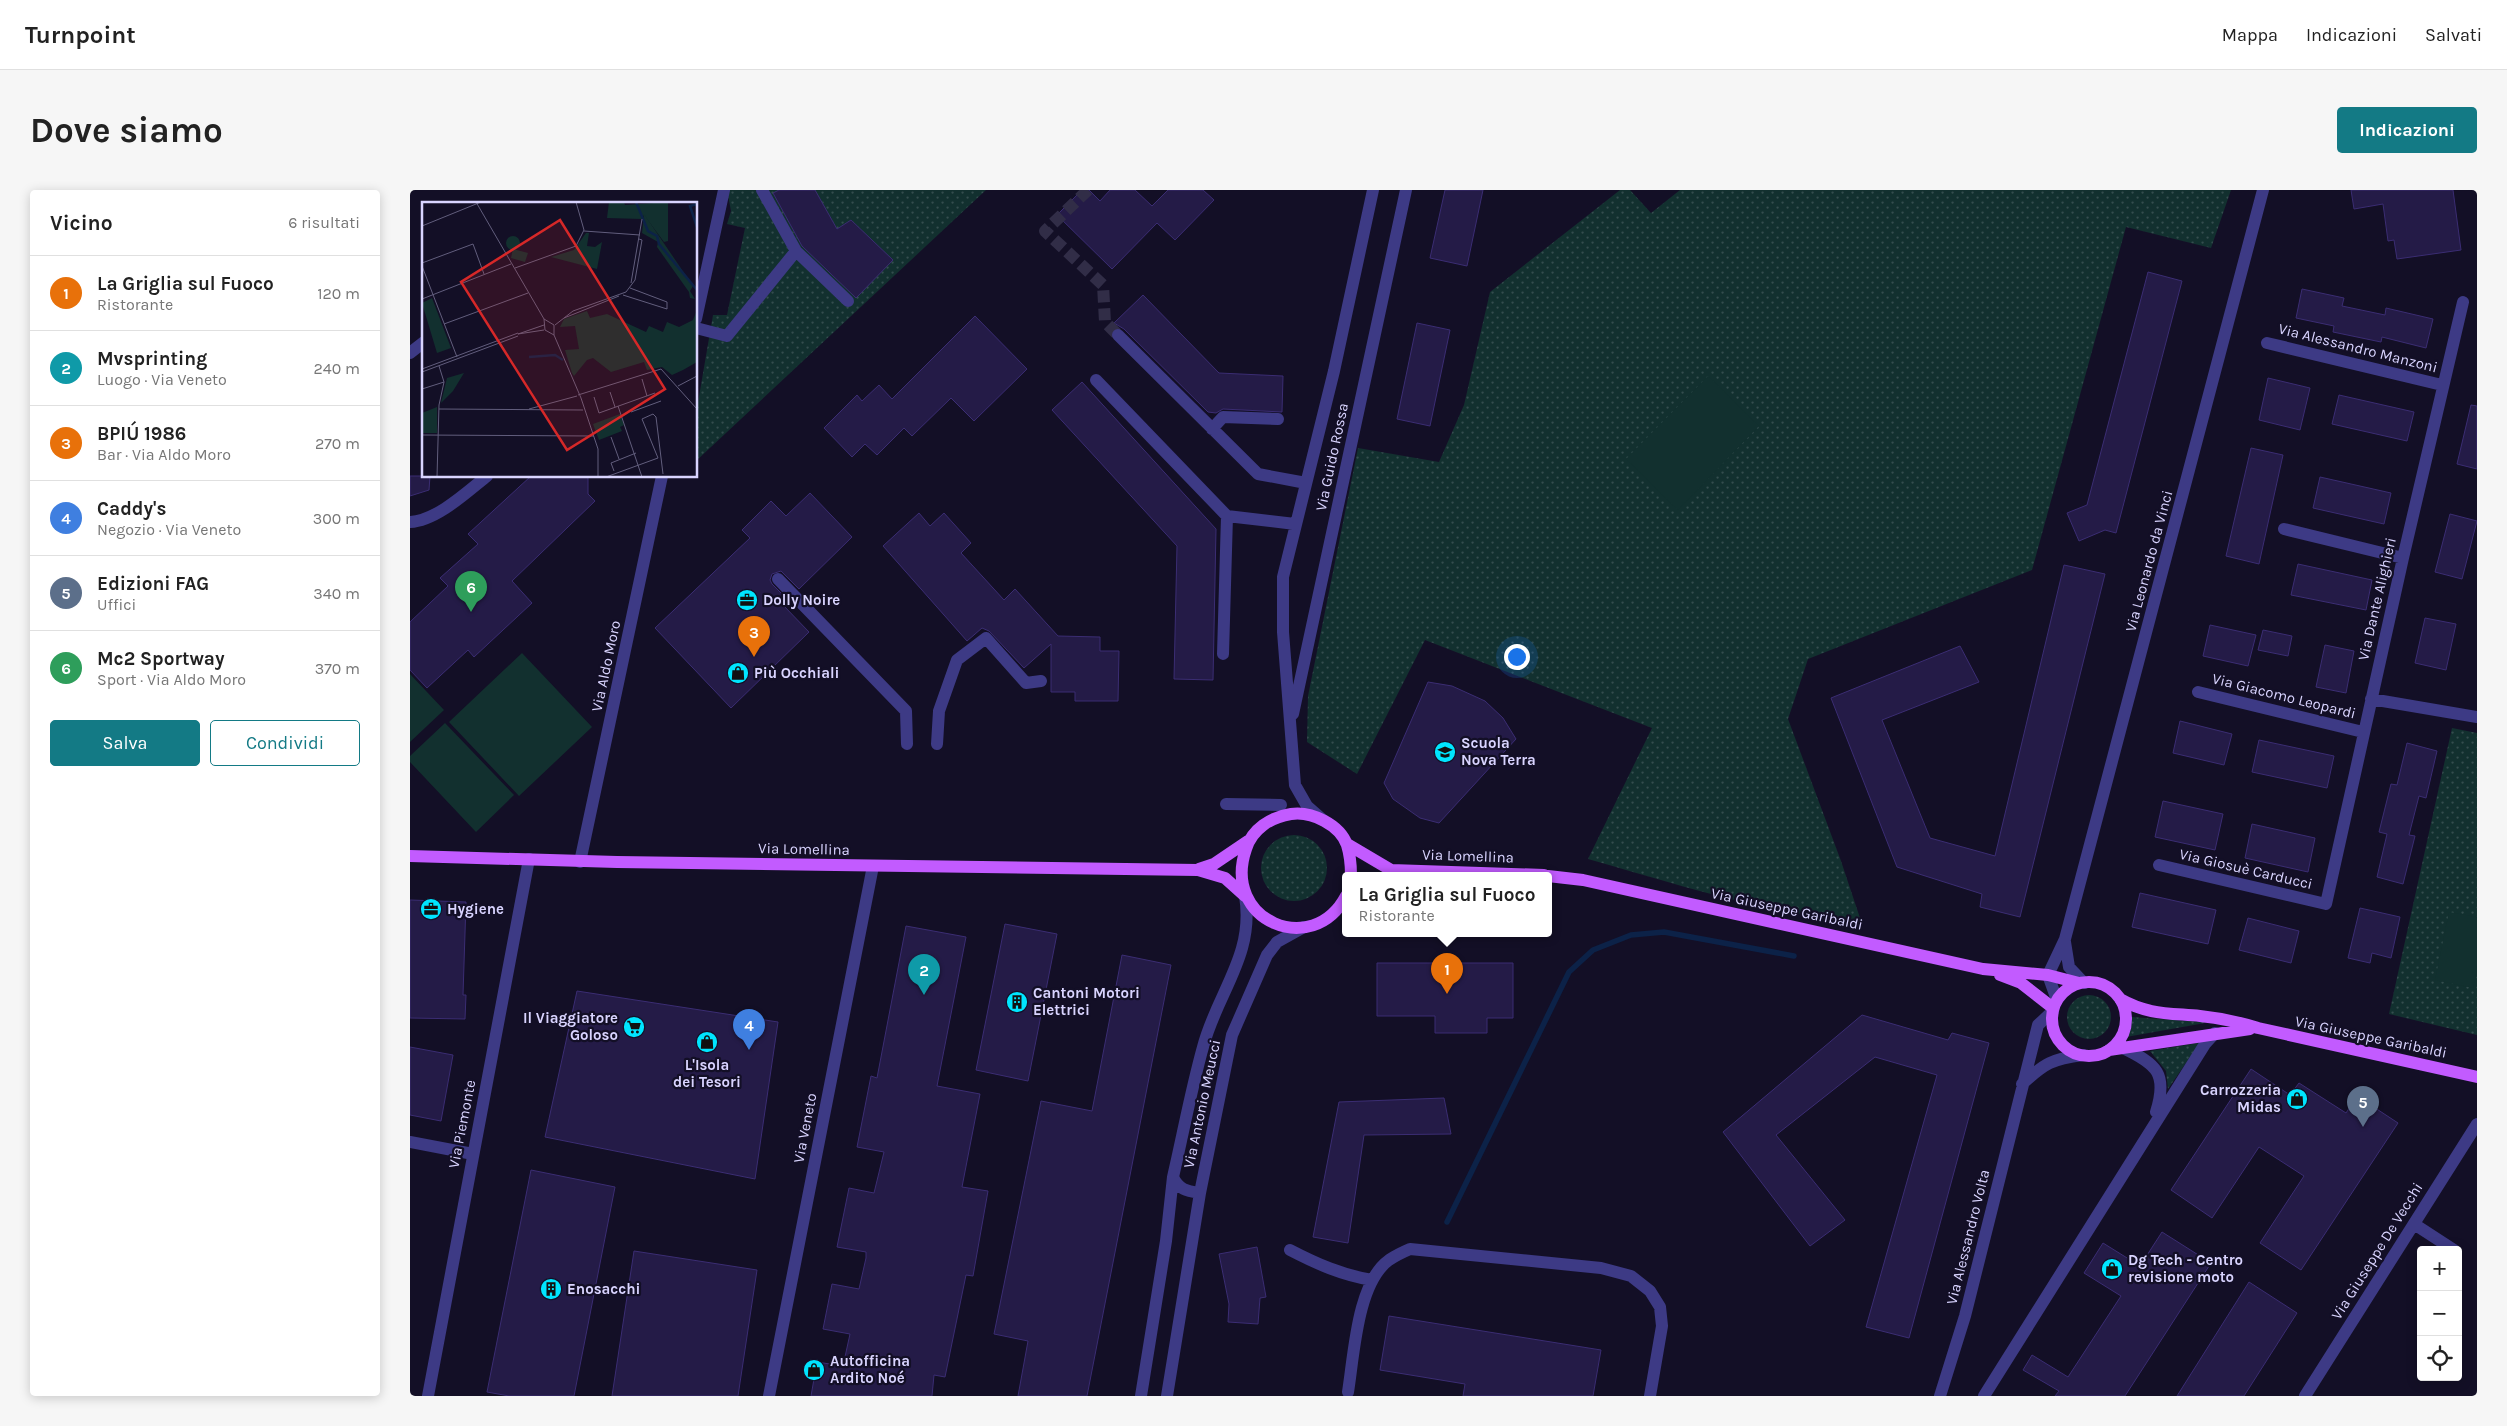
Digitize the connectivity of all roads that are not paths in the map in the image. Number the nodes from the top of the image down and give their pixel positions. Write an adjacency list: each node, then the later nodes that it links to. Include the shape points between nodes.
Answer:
1 (724, 190): 9 (street)
2 (762, 190): 6 (street)
3 (1373, 190): 21 (street, Via Guido Rossa)
4 (1406, 190): 33 (street, Via Guido Rossa)
5 (2263, 190): 57 (street, Via Leonardo da Vinci)
6 (796, 251): 7 (street); 10 (street, via 727,336)
7 (848, 302)
8 (2463, 302): 16 (street, Via Dante Alighieri)
9 (698, 310)
10 (698, 329)
11 (1118, 335): 18 (street)
12 (2267, 343): 16 (street, Via Alessandro Manzoni)
13 (422, 344): 14 (street)
14 (410, 353)
15 (1096, 380): 22 (street)
16 (2442, 385): 26 (street, Via Dante Alighieri)
17 (1278, 419): 18 (street, via 1223,417)
18 (1212, 429): 21 (street, via 1258,474)
19 (485, 478): 23 (street, via 453,504 417,522)
20 (662, 478): 46 (street, Via Aldo Moro)
21 (1306, 483): 24 (street, Via Guido Rossa)
22 (1228, 516): 24 (street); 28 (street)
23 (410, 522)
24 (1295, 524): 33 (street, Via Guido Rossa, via 1283,577)
25 (2284, 529): 26 (street)
26 (2403, 558): 31 (street, Via Dante Alighieri)
27 (778, 578): 35 (street, via 906,711)
28 (1224, 654)
29 (1042, 681): 36 (street, via 1026,683 986,638 957,660 939,711)
30 (2198, 692): 34 (street, Via Giacomo Leopardi)
31 (2371, 699): 32 (street); 34 (street, Via Dante Alighieri)
32 (2477, 717)
33 (1289, 731): 37 (street, Via Guido Rossa)
34 (2363, 732): 55 (street, Via Dante Alighieri)
35 (907, 744)
36 (937, 744)
37 (1294, 770): 39 (street, Via Guido Rossa); 41 (street, Via Guido Rossa, via 1295,785 1301,798)
38 (1226, 804): 39 (street)
39 (1281, 805): 40 (street, Via Guido Rossa)
40 (1273, 819): 41 (main road, via 1298,814); 42 (main road, Via Lomellina, via 1261,826)
41 (1323, 820): 43 (main road, Via Lomellina)
42 (1248, 841): 49 (main road, Via Lomellina, via 1214,864); 53 (main road, via 1240,865)
43 (1347, 844): 50 (main road); 51 (main road, Via Lomellina)
44 (410, 856): 45 (main road, Via Lomellina)
45 (529, 859): 46 (main road, Via Lomellina); 73 (street, Via Piemonte)
46 (580, 862): 48 (main road, Via Lomellina)
47 (2159, 865): 55 (street, Via Giosuè Carducci)
48 (873, 866): 49 (main road, Via Lomellina); 82 (street, Via Veneto)
49 (1198, 870): 53 (main road, Via Lomellina, via 1225,878)
50 (1351, 872)
51 (1385, 872)
52 (1552, 876): 58 (main road, Via Giuseppe Garibaldi, via 1583,880)
53 (1245, 896): 56 (main road, Via Lomellina, via 1257,912 1273,923 1292,928); 74 (street, Via Antonio Meucci, via 1249,916 1247,937 1203,1046)
54 (1342, 903): 56 (main road, via 1335,913 1323,921)
55 (2326, 904)
56 (1304, 927): 75 (street, Via Antonio Meucci, via 1278,942 1267,955 1232,1035)
57 (2065, 940): 59 (street); 60 (street, via 2069,966)
58 (1983, 969): 59 (main road, Via Giuseppe Garibaldi); 62 (main road, Via Giuseppe Garibaldi, via 2021,983)
59 (2048, 975): 60 (main road, Via Giuseppe Garibaldi); 62 (street)
60 (2081, 983): 61 (main road, via 2094,982 2109,988); 62 (main road, via 2066,990)
61 (2120, 999): 63 (main road, Via Giuseppe Garibaldi, via 2152,1013 2229,1020); 66 (main road, via 2125,1010 2123,1032)
62 (2054, 1006): 67 (main road, via 2052,1023 2056,1036 2072,1052); 69 (street, Via Alessandro Volta, via 2038,1024)
63 (2258, 1028): 64 (main road, Via Giuseppe Garibaldi); 68 (main road, Via Giuseppe Garibaldi)
64 (2216, 1033): 65 (main road, Via Giuseppe Garibaldi); 71 (street, via 2205,1044)
65 (2123, 1048): 66 (main road, Via Giuseppe Garibaldi); 71 (street, via 2142,1057 2160,1077 2162,1093)
66 (2109, 1050): 67 (main road, via 2092,1056)
67 (2083, 1055): 69 (street, via 2057,1058)
68 (2477, 1077)
69 (2022, 1084): 86 (street, Via Alessandro Volta, via 1965,1316)
70 (2477, 1124): 76 (street, Via Giuseppe De Vecchi)
71 (2150, 1128): 87 (street)
72 (410, 1142): 73 (street)
73 (472, 1154): 81 (street, Via Piemonte)
74 (1173, 1177): 75 (street, Via Antonio Meucci, via 1184,1191); 83 (street, Via Antonio Meucci)
75 (1200, 1193): 84 (street, Via Antonio Meucci)
76 (2414, 1224): 77 (street); 88 (street, Via Giuseppe De Vecchi)
77 (2448, 1246)
78 (1290, 1250): 79 (street, via 1321,1266)
79 (1372, 1280): 80 (street, via 1361,1311); 85 (street, via 1388,1261 1410,1249 1601,1268 1630,1276 1650,1291 1660,1307 1662,1326)
80 (1348, 1392)
81 (428, 1396)
82 (769, 1396)
83 (1141, 1396)
84 (1166, 1396)
85 (1650, 1396)
86 (1940, 1396)
87 (1984, 1396)
88 (2305, 1396)

